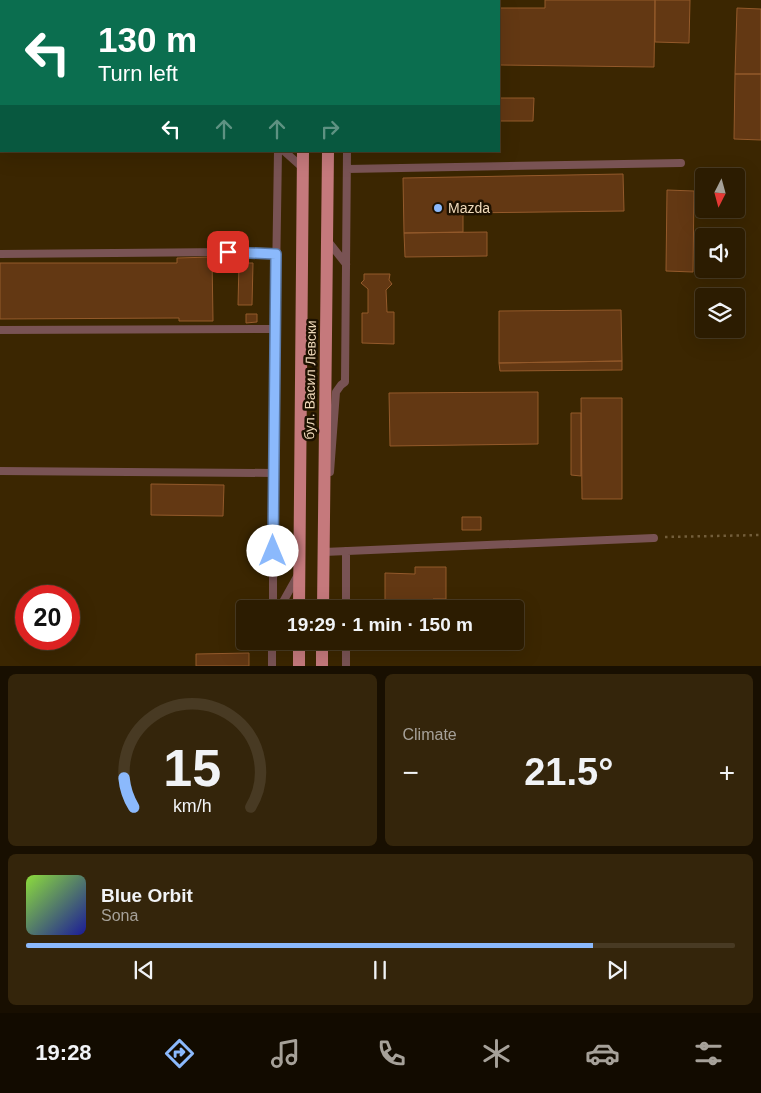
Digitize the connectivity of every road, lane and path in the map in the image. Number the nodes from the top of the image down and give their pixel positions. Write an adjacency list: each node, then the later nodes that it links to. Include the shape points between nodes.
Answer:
1 (278, 152): 11 (lane)
2 (285, 152): 7 (lane)
3 (303, 152): 7 (main road, бул. Васил Левски)
4 (328, 152): 9 (main road, бул. Васил Левски)
5 (348, 152): 8 (lane)
6 (681, 163): 8 (lane)
7 (303, 168): 22 (main road, бул. Васил Левски)
8 (347, 169): 12 (lane)
9 (327, 240): 12 (lane); 17 (main road, бул. Васил Левски)
10 (0, 254): 11 (lane)
11 (276, 254): 13 (lane)
12 (346, 264): 17 (lane, via 345,382 336,392 330,469)
13 (276, 329): 14 (lane); 16 (lane)
14 (0, 330)
15 (0, 471): 16 (lane)
16 (273, 473): 23 (lane)
17 (324, 497): 21 (main road, бул. Васил Левски)
18 (761, 535): 19 (path)
19 (654, 538): 20 (lane)
20 (346, 551): 21 (lane); 27 (lane)
21 (324, 552): 26 (main road, бул. Васил Левски)
22 (299, 573): 24 (lane); 25 (main road, бул. Васил Левски)
23 (273, 600)
24 (284, 600)
25 (299, 600)
26 (323, 600)
27 (346, 600)
28 (272, 650): 32 (lane)
29 (299, 650): 33 (main road)
30 (322, 650): 34 (main road)
31 (346, 650): 35 (lane)
32 (272, 666)
33 (298, 666)
34 (322, 666)
35 (346, 666)

